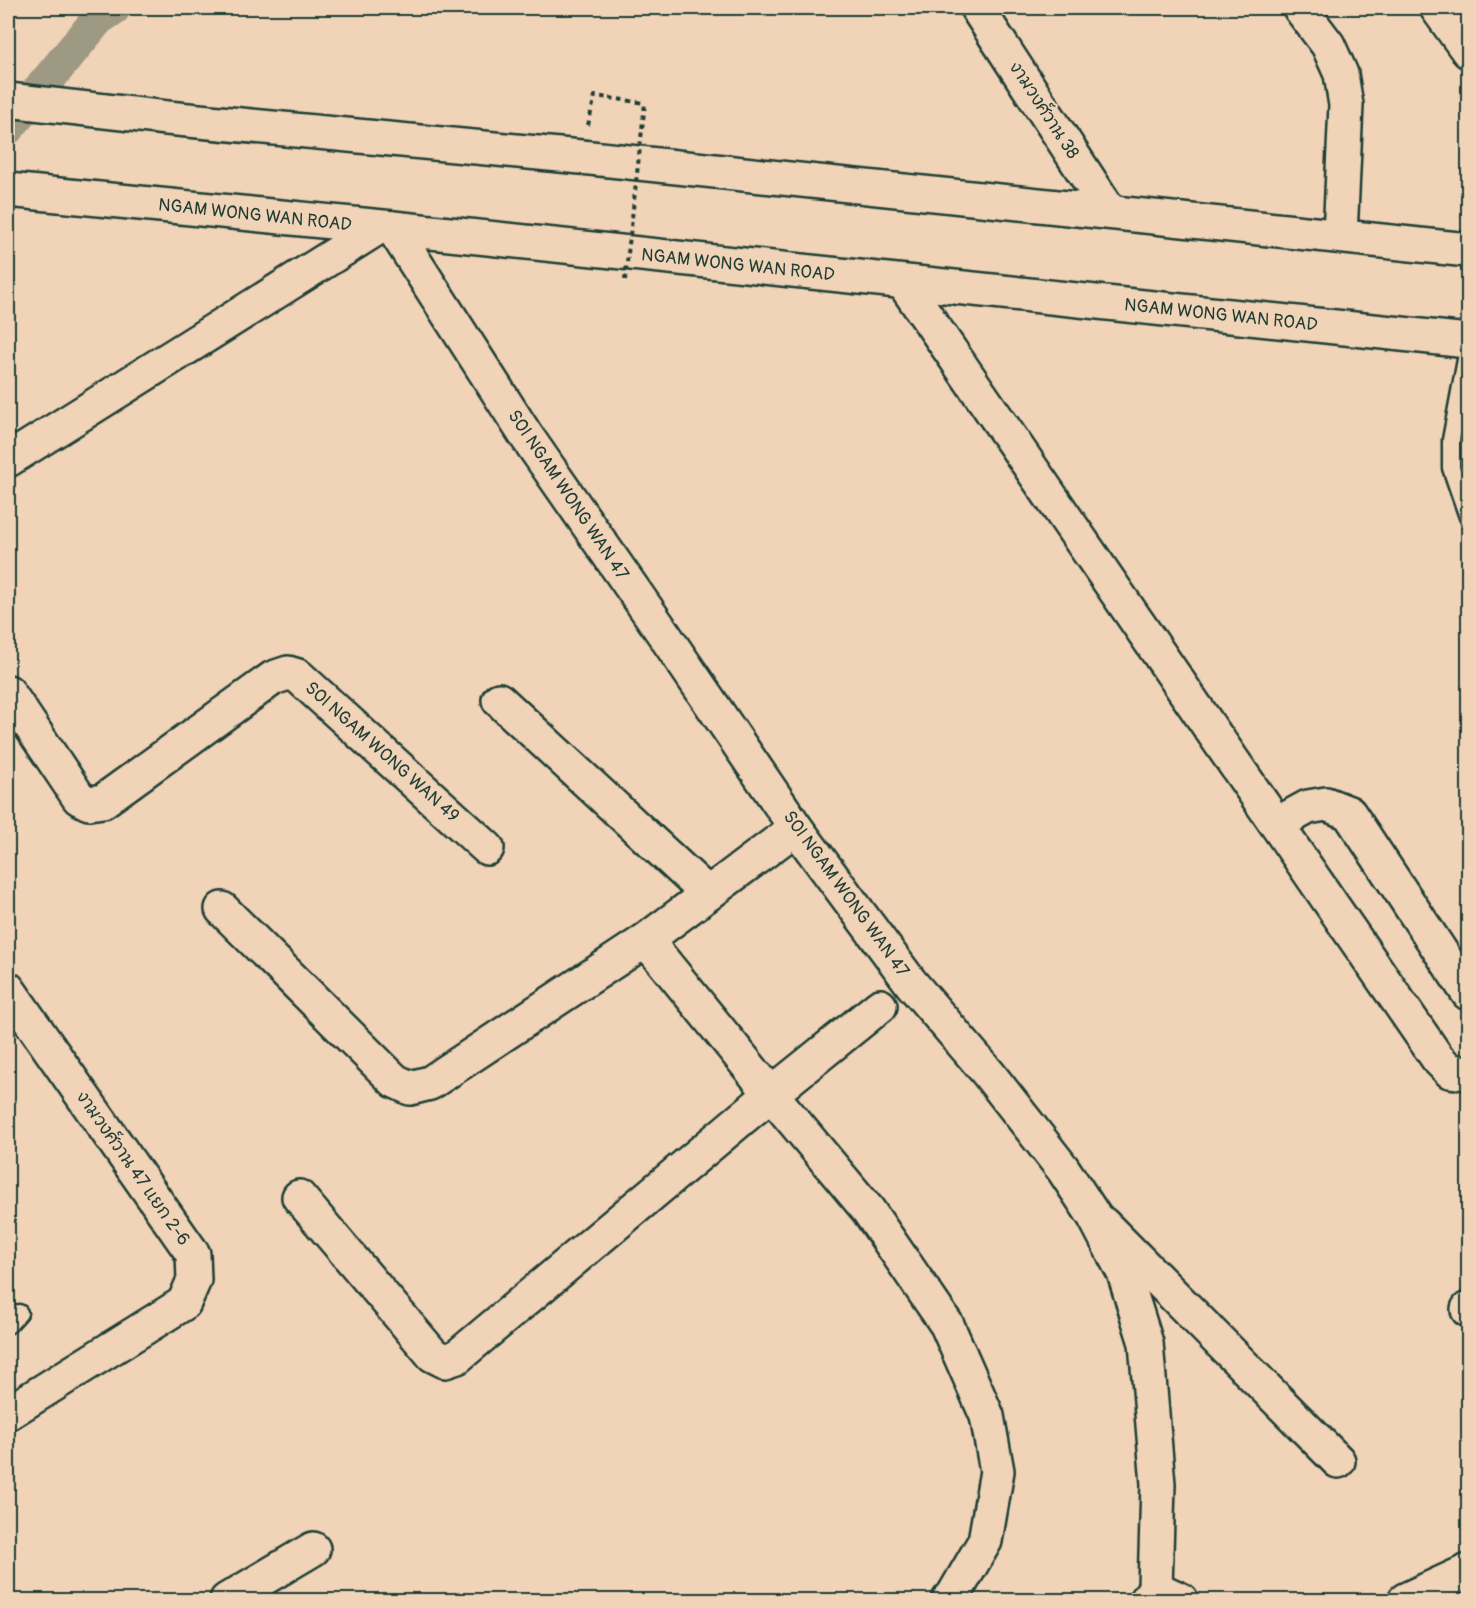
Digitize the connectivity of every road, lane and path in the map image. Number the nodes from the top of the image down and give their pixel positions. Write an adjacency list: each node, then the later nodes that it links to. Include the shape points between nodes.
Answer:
1 (977, 8): 8 (street, งามวงศ์วาน 38)
2 (1300, 8): 10 (street, via 1328,45 1341,74 1346,105)
3 (1437, 8): 4 (street)
4 (1468, 51)
5 (595, 96): 12 (path, bridge, via 645,103)
6 (8, 100): 8 (street)
7 (8, 190): 9 (street, NGAM WONG WAN ROAD)
8 (1110, 212): 10 (street)
9 (386, 228): 13 (street, NGAM WONG WAN ROAD); 16 (street); 21 (street, SOI NGAM WONG WAN 47)
10 (1340, 236): 11 (street)
11 (1468, 250)
12 (625, 280)
13 (903, 282): 14 (street, NGAM WONG WAN ROAD); 20 (street)
14 (1468, 340)
15 (1468, 349): 17 (lane, via 1451,440 1451,468)
16 (8, 460)
17 (1468, 516)
18 (8, 692): 22 (street, SOI NGAM WONG WAN 49, via 79,798 89,803 103,801 273,678 288,673 298,676)
19 (499, 700): 23 (street)
20 (1277, 824): 27 (street, via 1308,807 1326,804 1349,813); 29 (street, via 1438,1059 1450,1071)
21 (796, 828): 23 (street); 32 (street, SOI NGAM WONG WAN 47, via 911,983 1063,1169)
22 (487, 848)
23 (708, 894): 25 (street)
24 (222, 909): 25 (street, via 395,1081 410,1088 430,1083)
25 (646, 940): 30 (street)
26 (8, 989): 33 (street, งามวงศ์วาน 47 แยก 2-6, via 193,1254 194,1280 184,1303)
27 (1468, 993)
28 (880, 1006): 30 (street)
29 (1468, 1073)
30 (771, 1094): 31 (street, via 457,1357 446,1361 433,1354); 39 (street, via 868,1210 947,1325 987,1416 997,1471 985,1541)
31 (299, 1197)
32 (1094, 1216): 34 (street); 37 (street, SOI NGAM WONG WAN 47, via 1124,1273 1146,1343 1158,1485)
33 (8, 1413)
34 (1338, 1461)
35 (313, 1549): 38 (street)
36 (1468, 1571): 40 (street)
37 (1161, 1596)
38 (227, 1600)
39 (949, 1600)
40 (1405, 1600)

